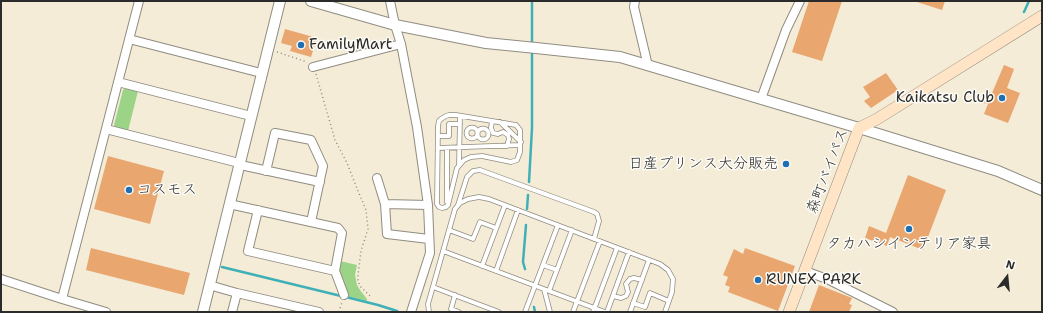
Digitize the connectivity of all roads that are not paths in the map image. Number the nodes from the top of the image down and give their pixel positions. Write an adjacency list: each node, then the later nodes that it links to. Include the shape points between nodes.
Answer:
1 (139, 1): 9 (street)
2 (280, 1): 13 (street)
3 (311, 1): 8 (street)
4 (390, 1): 8 (street)
5 (635, 1): 11 (street, via 634,7)
6 (800, 1): 15 (street, via 786,30)
7 (1042, 16): 24 (main road, 森町バイパス)
8 (395, 25): 10 (street); 11 (street, via 486,43 608,55)
9 (129, 39): 13 (street); 14 (street)
10 (401, 44): 12 (street); 42 (street, via 417,127)
11 (648, 66): 15 (street)
12 (313, 67)
13 (261, 73): 16 (street)
14 (118, 82): 16 (street); 25 (street)
15 (761, 99): 24 (street)
16 (251, 116): 34 (street)
17 (460, 116): 18 (lane); 22 (lane); 28 (lane, via 449,115 441,119)
18 (474, 118): 19 (lane); 23 (lane)
19 (485, 120): 20 (lane); 26 (lane)
20 (492, 121): 21 (lane); 30 (lane, via 493,133 503,132 508,135)
21 (500, 122): 29 (lane); 29 (lane, via 518,127)
22 (460, 124): 28 (lane, via 449,124 449,136); 33 (lane)
23 (472, 127): 27 (lane); 27 (lane, via 467,129 467,136 473,138)
24 (860, 128): 39 (street, via 998,171); 65 (main road, 森町バイパス)
25 (106, 129): 34 (street); 77 (street)
26 (484, 129): 27 (lane); 27 (lane, via 488,133 486,139 479,139)
27 (477, 133)
28 (438, 136): 31 (lane)
29 (520, 144): 30 (lane); 35 (lane, via 518,158 513,162 477,156)
30 (507, 146): 33 (lane)
31 (438, 148): 32 (lane); 44 (lane, via 437,204 440,208)
32 (447, 148): 33 (lane); 44 (lane)
33 (460, 148): 35 (lane)
34 (239, 163): 36 (street); 40 (street)
35 (459, 165): 44 (lane)
36 (266, 171): 38 (street); 38 (street, via 275,133 311,140 323,166)
37 (377, 178): 41 (street)
38 (320, 182): 48 (street)
39 (1042, 190)
40 (229, 204): 46 (street); 68 (street)
41 (385, 204): 42 (street); 53 (street, via 387,234)
42 (428, 205): 53 (street)
43 (505, 205): 45 (lane, via 479,197 468,199); 47 (lane); 50 (lane)
44 (447, 206)
45 (457, 206): 51 (lane); 54 (lane, via 467,176 473,171 480,170 594,212 599,221)
46 (258, 210): 48 (street); 63 (street, via 248,251)
47 (518, 210): 49 (lane); 64 (lane)
48 (311, 222): 63 (street, via 338,228 342,233)
49 (558, 225): 52 (lane); 60 (lane)
50 (496, 228): 51 (lane, via 480,222 473,239); 61 (lane)
51 (449, 230): 57 (lane)
52 (572, 230): 54 (lane); 62 (lane)
53 (430, 239): 87 (street, via 430,253)
54 (594, 239): 55 (lane)
55 (600, 241): 56 (lane); 78 (lane)
56 (617, 248): 58 (lane); 82 (lane)
57 (443, 251): 61 (lane); 70 (lane)
58 (629, 252): 59 (lane); 76 (lane)
59 (649, 260): 67 (lane); 79 (lane, via 664,266 671,274 673,289)
60 (543, 265): 62 (lane); 69 (lane)
61 (482, 266): 64 (lane)
62 (557, 270): 72 (lane)
63 (335, 271): 74 (street)
64 (496, 271): 69 (lane)
65 (805, 271): 97 (main road, 森町バイパス); 98 (street, via 827,279)
66 (1, 278): 77 (street)
67 (642, 280): 76 (lane, via 630,279 626,284 626,296); 80 (lane)
68 (209, 285): 73 (street); 84 (street)
69 (535, 286): 71 (lane); 91 (lane)
70 (433, 287): 75 (lane); 88 (lane, via 428,304)
71 (544, 289): 72 (lane); 92 (lane)
72 (549, 291): 78 (lane)
73 (237, 293): 85 (street); 86 (street)
74 (344, 295)
75 (455, 295): 89 (lane, via 451,308); 90 (lane)
76 (613, 296): 94 (lane)
77 (62, 299): 81 (street)
78 (577, 301): 82 (lane); 93 (lane)
79 (669, 301): 80 (lane, via 650,293 645,308); 96 (lane)
80 (633, 303): 95 (lane)
81 (91, 310): 83 (street)
82 (594, 310): 94 (lane)
83 (106, 312)
84 (203, 312)
85 (232, 312)
86 (319, 312)
87 (411, 312)
88 (429, 312)
89 (459, 312)
90 (499, 312)
91 (525, 312)
92 (550, 312)
93 (573, 312)
94 (606, 312)
95 (630, 312)
96 (665, 312)
97 (789, 312)
98 (893, 312)

